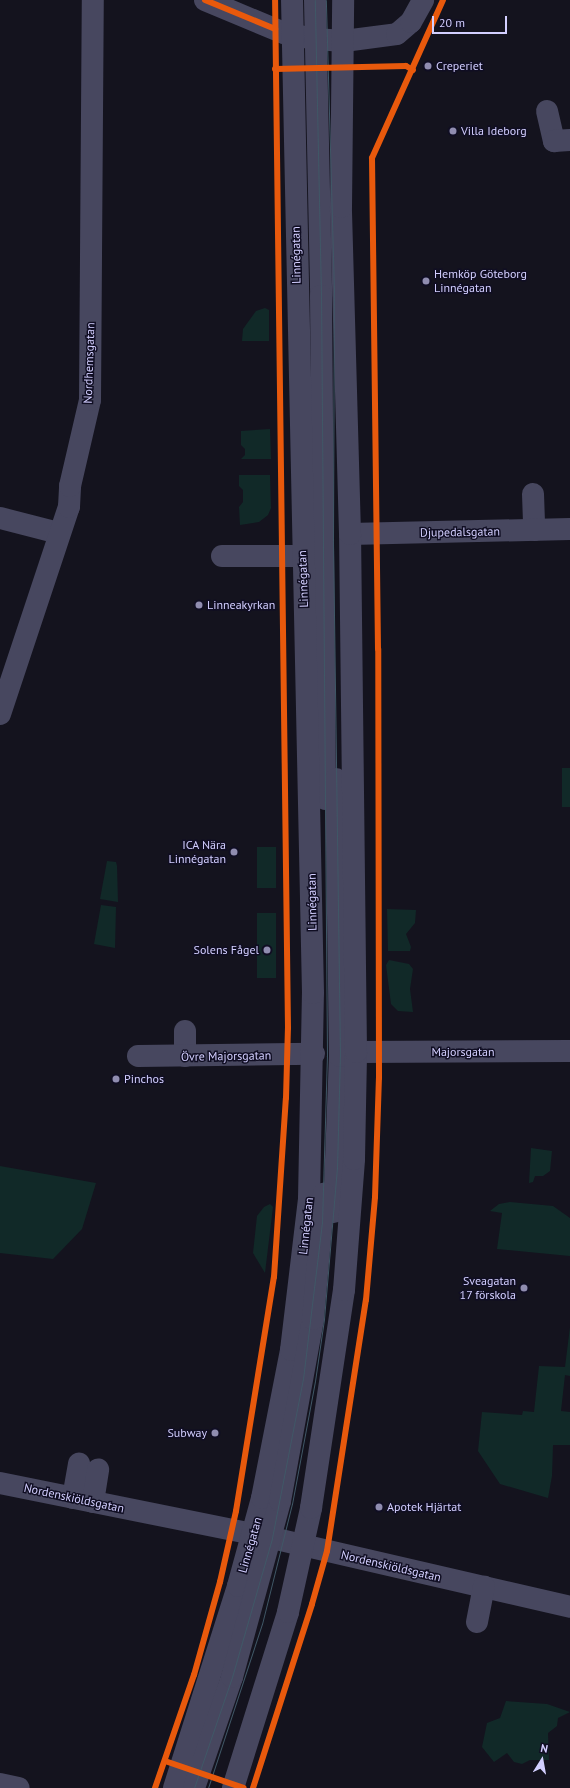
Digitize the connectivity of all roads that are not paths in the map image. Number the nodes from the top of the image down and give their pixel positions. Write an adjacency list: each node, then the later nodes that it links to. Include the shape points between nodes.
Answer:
1 (93, 0): 16 (street, Nordhemsgatan, via 90,400 70,486 69,507)
2 (205, 0): 8 (street)
3 (292, 0): 8 (street, Linnégatan)
4 (315, 0): 9 (street)
5 (326, 0): 9 (street)
6 (343, 0): 9 (street, Linnégatan)
7 (423, 0): 9 (street, via 411,22 398,34)
8 (292, 35): 9 (street); 19 (street, Linnégatan)
9 (328, 41): 17 (street, Linnégatan, via 341,206); 30 (street, via 334,292 333,542 339,1115 324,1319 314,1388)
10 (547, 111): 11 (street, via 554,141)
11 (570, 140)
12 (534, 494): 15 (street)
13 (0, 518): 16 (street)
14 (570, 529): 15 (street, Djupedalsgatan)
15 (534, 530): 17 (street, Djupedalsgatan)
16 (59, 533): 20 (street, Nordhemsgatan)
17 (350, 534): 23 (street, Linnégatan)
18 (222, 556): 19 (street)
19 (302, 556): 24 (street, Linnégatan, via 310,800)
20 (0, 714)
21 (185, 1031): 26 (street)
22 (570, 1051): 23 (street, Majorsgatan)
23 (356, 1052): 30 (street, Linnégatan, via 354,1159 344,1290)
24 (314, 1054): 26 (street, Övre Majorsgatan); 30 (street, Linnégatan, via 309,1199 298,1302 266,1479)
25 (138, 1056): 26 (street, Övre Majorsgatan)
26 (185, 1056)
27 (89, 1466): 29 (street)
28 (0, 1483): 29 (street, Nordenskiöldsgatan)
29 (83, 1500): 30 (street, Nordenskiöldsgatan)
30 (278, 1540): 31 (street, Nordenskiöldsgatan); 36 (street, Linnégatan); 37 (street); 38 (street, via 262,1624); 39 (street, Linnégatan, via 288,1612)
31 (484, 1588): 32 (street, Nordenskiöldsgatan); 33 (street)
32 (570, 1607)
33 (477, 1622)
34 (0, 1784): 35 (street)
35 (19, 1788)
36 (174, 1788)
37 (194, 1788)
38 (208, 1788)
39 (233, 1788)

